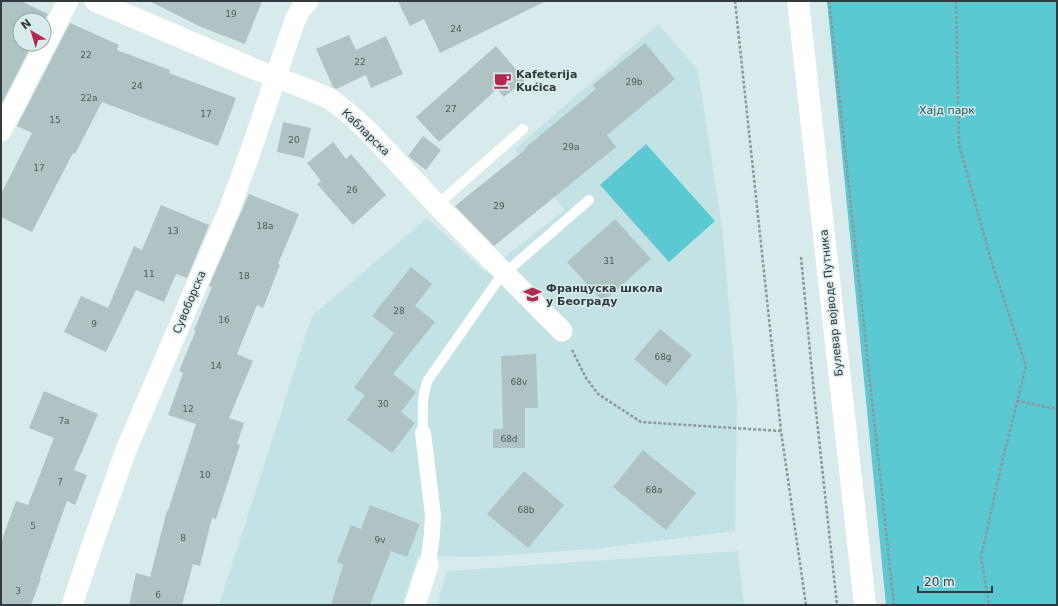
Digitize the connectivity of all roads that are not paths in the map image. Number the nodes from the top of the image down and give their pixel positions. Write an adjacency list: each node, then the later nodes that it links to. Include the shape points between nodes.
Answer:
1 (68, 1): 7 (street)
2 (95, 1): 5 (street, Кабларска)
3 (308, 1): 5 (street, Сувоборска, via 295,20)
4 (798, 1): 16 (street, Булевар војводе Путника)
5 (276, 77): 9 (street, Кабларска, via 328,98 345,110); 14 (street, Сувоборска, via 229,210 126,450)
6 (523, 129): 9 (lane)
7 (1, 131)
8 (589, 200): 10 (lane)
9 (437, 205): 10 (street, Кабларска)
10 (505, 273): 11 (street, Кабларска); 12 (lane, via 428,380 422,400)
11 (562, 331)
12 (423, 433): 13 (street, via 433,515)
13 (428, 565): 15 (street)
14 (72, 605)
15 (416, 605)
16 (865, 605)

